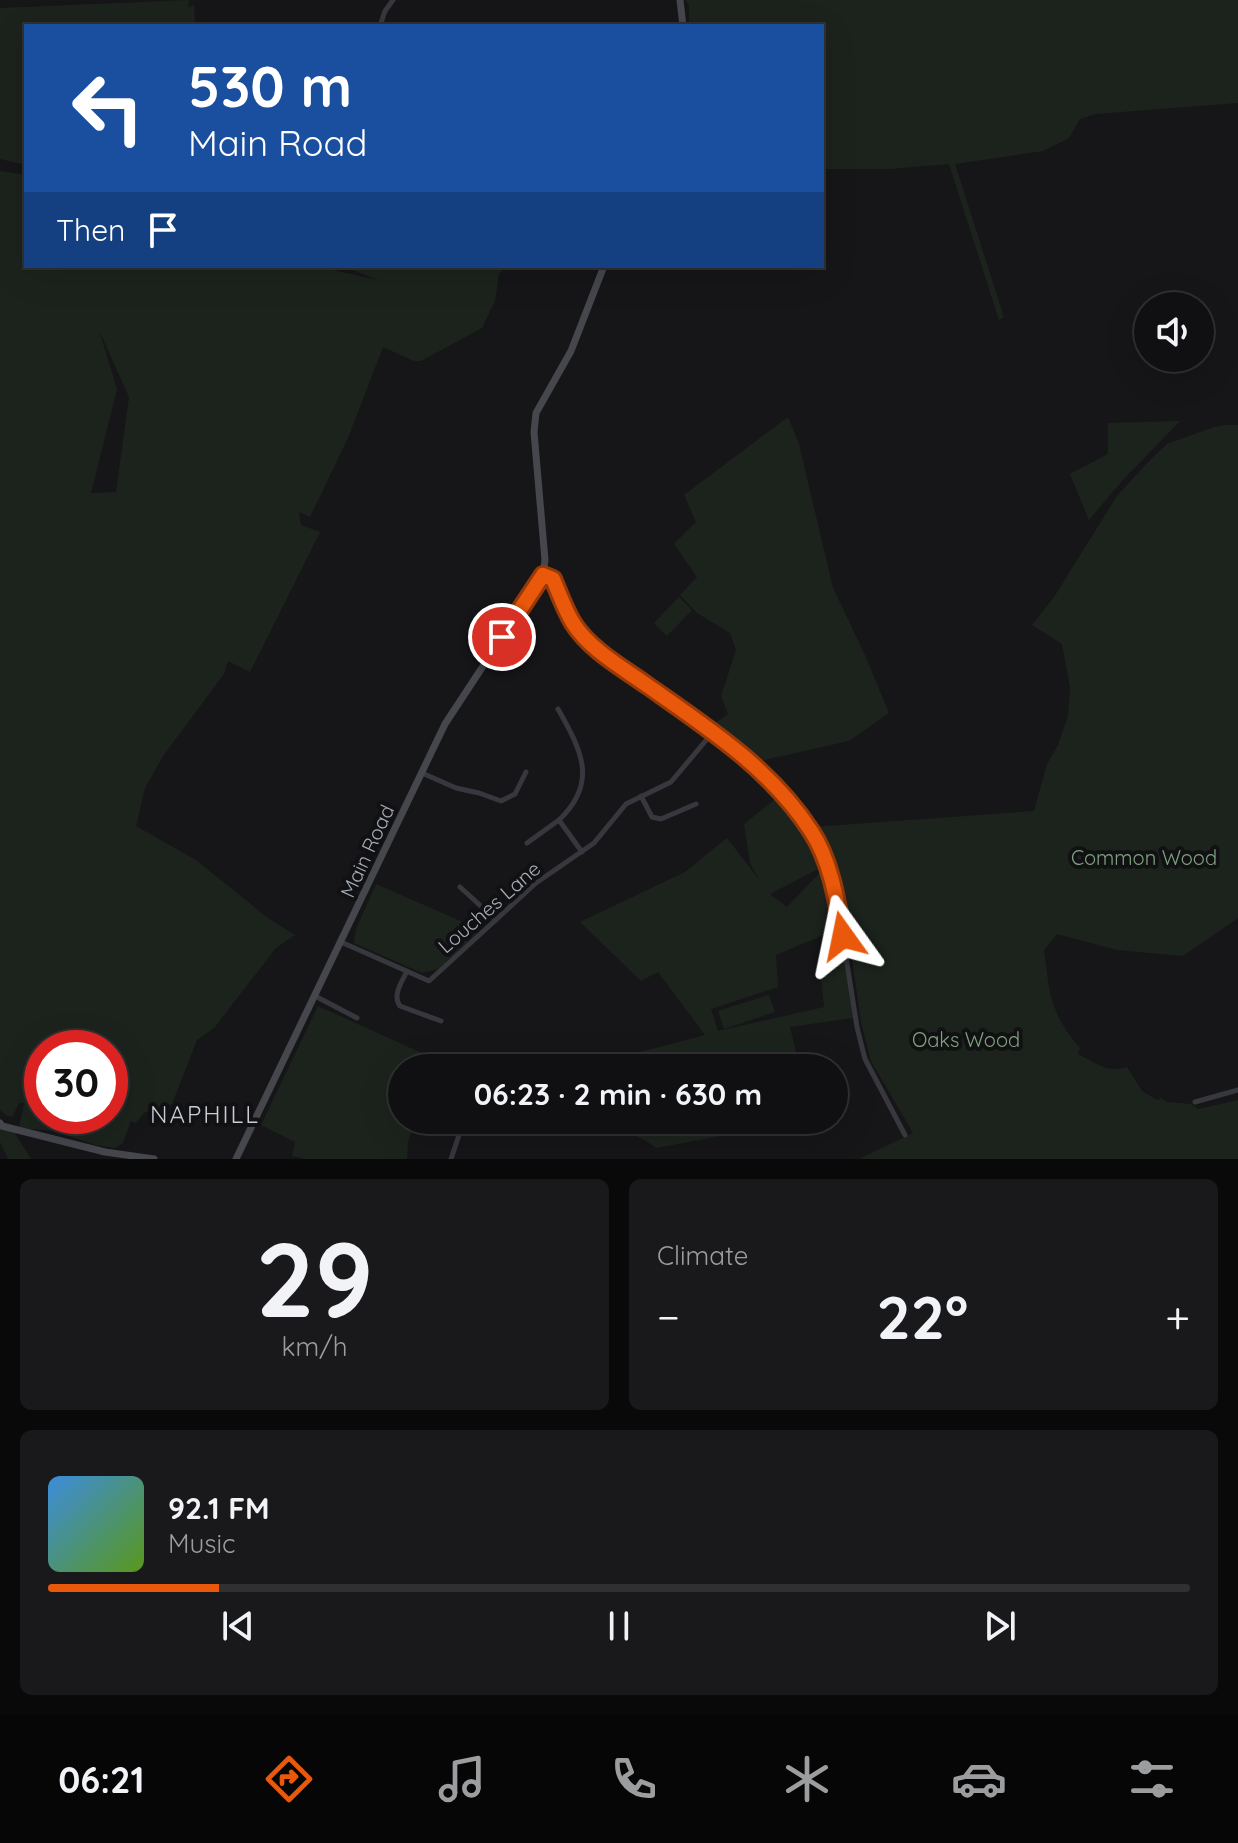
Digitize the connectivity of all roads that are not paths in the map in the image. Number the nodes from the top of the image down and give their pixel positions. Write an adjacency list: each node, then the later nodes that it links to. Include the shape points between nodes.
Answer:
1 (393, 0): 3 (street)
2 (680, 0): 4 (street)
3 (381, 23)
4 (683, 24)
5 (603, 268): 6 (street, via 571,351 536,413)
6 (544, 571): 8 (street, via 553,579 573,624 594,646); 10 (street, Main Road, via 460,700)
7 (558, 709): 13 (street, via 578,745 582,787 575,805)
8 (713, 732): 11 (street, Louches Lane, via 671,782); 27 (street, via 752,762 812,832 839,913 865,1059)
9 (526, 772): 10 (street, via 509,799 501,801)
10 (422, 773): 18 (street, Main Road)
11 (641, 796): 12 (street, via 652,817 661,819); 15 (street, Louches Lane, via 626,804)
12 (696, 804)
13 (559, 820): 14 (street); 15 (street)
14 (527, 843)
15 (582, 852): 17 (street, Louches Lane, via 536,883)
16 (460, 887): 17 (street)
17 (496, 920): 19 (street, Louches Lane, via 429,981)
18 (341, 942): 19 (street, Louches Lane); 20 (street, Main Road)
19 (407, 971): 22 (street, via 397,1002)
20 (315, 996): 21 (street); 30 (street, Main Road)
21 (357, 1018)
22 (441, 1021)
23 (1238, 1090): 24 (street)
24 (1195, 1102)
25 (0, 1123): 28 (street)
26 (459, 1134): 31 (street)
27 (905, 1135)
28 (142, 1158): 29 (street)
29 (154, 1159)
30 (236, 1159)
31 (451, 1159)

